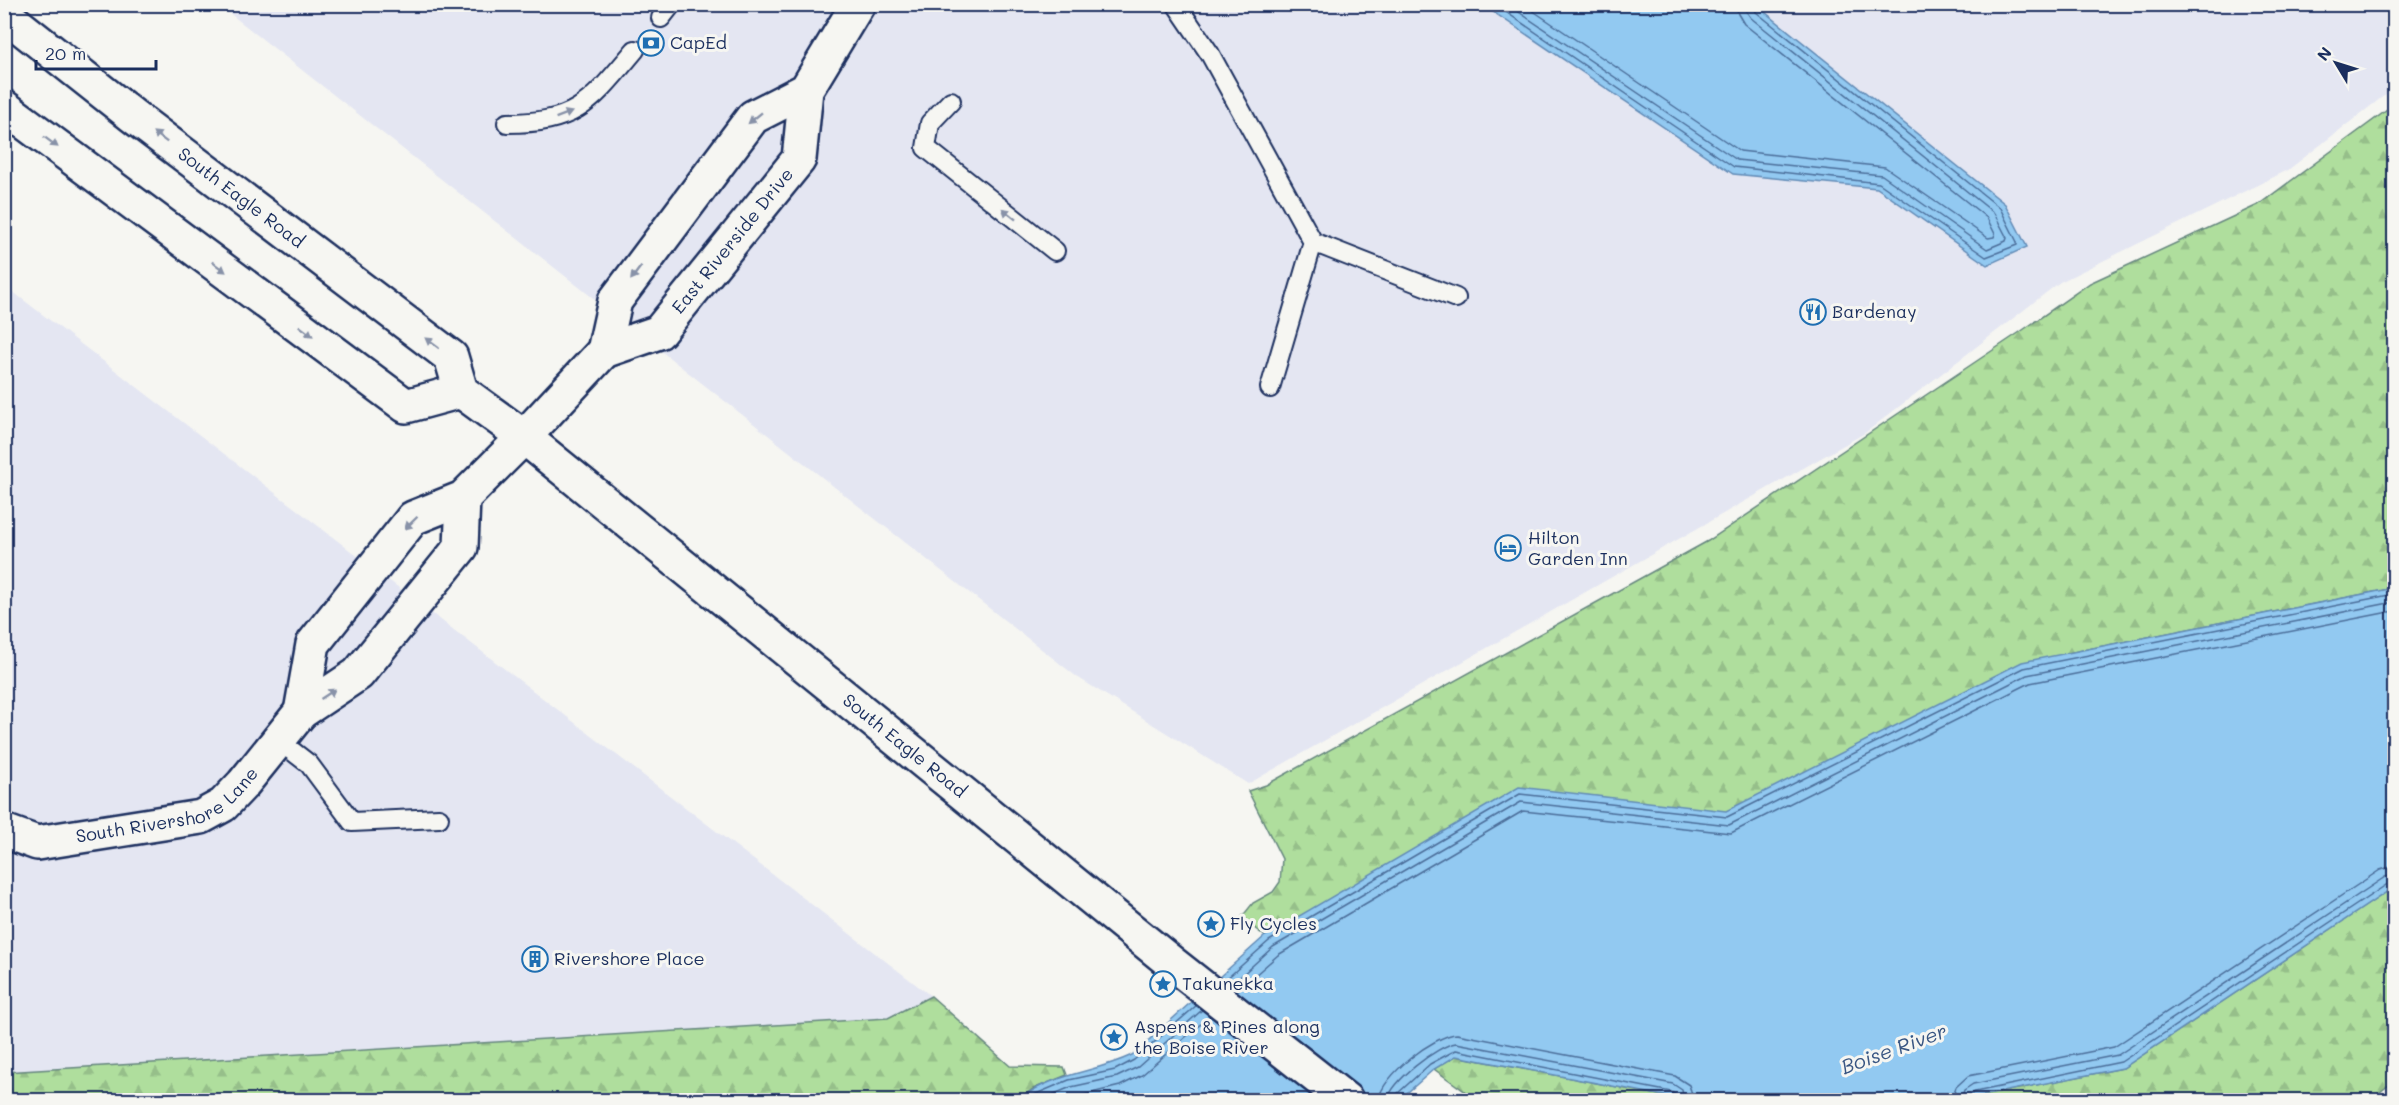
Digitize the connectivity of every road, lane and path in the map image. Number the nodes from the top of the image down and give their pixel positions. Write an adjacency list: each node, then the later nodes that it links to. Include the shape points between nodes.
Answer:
1 (18, 4): 5 (main road)
2 (858, 4): 7 (main road, East Riverside Drive)
3 (1176, 4): 11 (lane, via 1210,54)
4 (4, 14): 5 (main road, South Eagle Road)
5 (31, 42): 16 (main road, South Eagle Road, one-way to 5, via 451,357)
6 (634, 50): 10 (lane, one-way to 6, via 538,123 566,116 589,101)
7 (806, 90): 14 (main road, one-way to 14, via 753,117 615,301); 14 (main road, East Riverside Drive, via 799,159 659,332)
8 (951, 100): 12 (lane, one-way to 8, via 926,148 930,123)
9 (4, 107): 16 (main road, one-way to 16, via 406,406)
10 (507, 123)
11 (1313, 242): 13 (lane); 15 (lane)
12 (1055, 251)
13 (1456, 298)
14 (604, 351): 17 (main road, East Riverside Drive)
15 (1270, 388)
16 (461, 391): 17 (main road, South Eagle Road)
17 (524, 437): 18 (main road, South Rivershore Lane); 23 (main road, South Eagle Road)
18 (463, 498): 19 (main road, South Rivershore Lane, one-way to 18, via 358,674 461,547); 19 (main road, South Rivershore Lane, one-way to 19, via 413,518 313,644)
19 (301, 712): 20 (main road, South Rivershore Lane)
20 (278, 740): 21 (lane, via 309,764 351,822); 22 (main road, South Rivershore Lane, via 237,791 201,818 37,843)
21 (439, 818)
22 (4, 831)
23 (1346, 1101)

